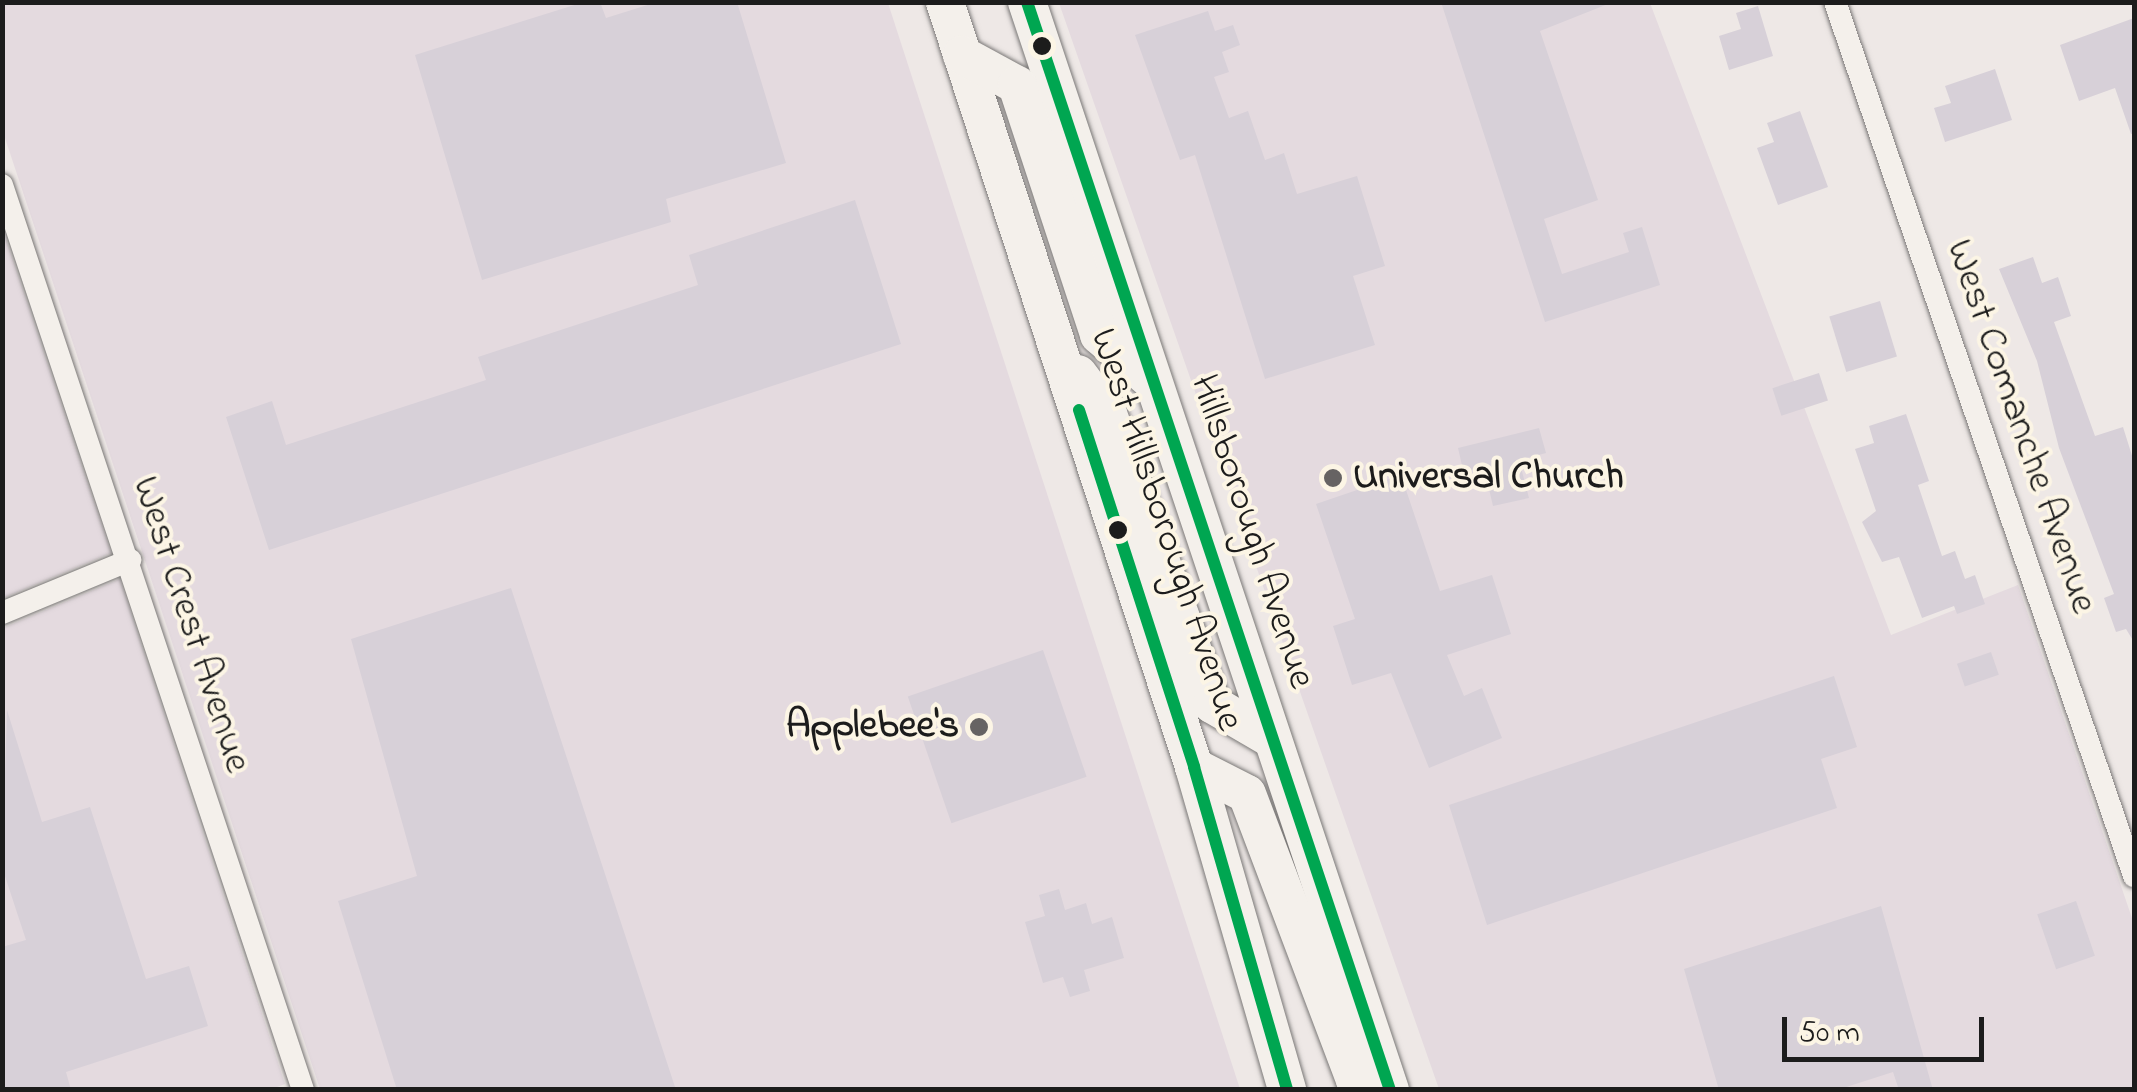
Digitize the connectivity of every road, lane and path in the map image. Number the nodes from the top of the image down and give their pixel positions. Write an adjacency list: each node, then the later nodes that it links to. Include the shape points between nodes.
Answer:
1 (944, 2): 4 (main road, West Hillsborough Avenue)
2 (1028, 2): 7 (main road, Hillsborough Avenue)
3 (1835, 2): 12 (street, West Comanche Avenue)
4 (962, 55): 6 (main road, West Hillsborough Avenue); 7 (main road, via 1016,85 1099,335)
5 (2, 185): 8 (street, West Crest Avenue)
6 (1061, 352): 10 (main road, via 1108,414 1212,704 1231,721); 11 (main road, West Hillsborough Avenue)
7 (1154, 382): 10 (main road, Hillsborough Avenue)
8 (130, 560): 9 (street); 13 (street, West Crest Avenue)
9 (2, 613)
10 (1272, 738): 16 (main road, Hillsborough Avenue)
11 (1194, 767): 14 (main road, West Hillsborough Avenue); 15 (main road, via 1248,794 1355,1080)
12 (2134, 876)
13 (303, 1090)
14 (1286, 1090)
15 (1365, 1090)
16 (1390, 1090)

